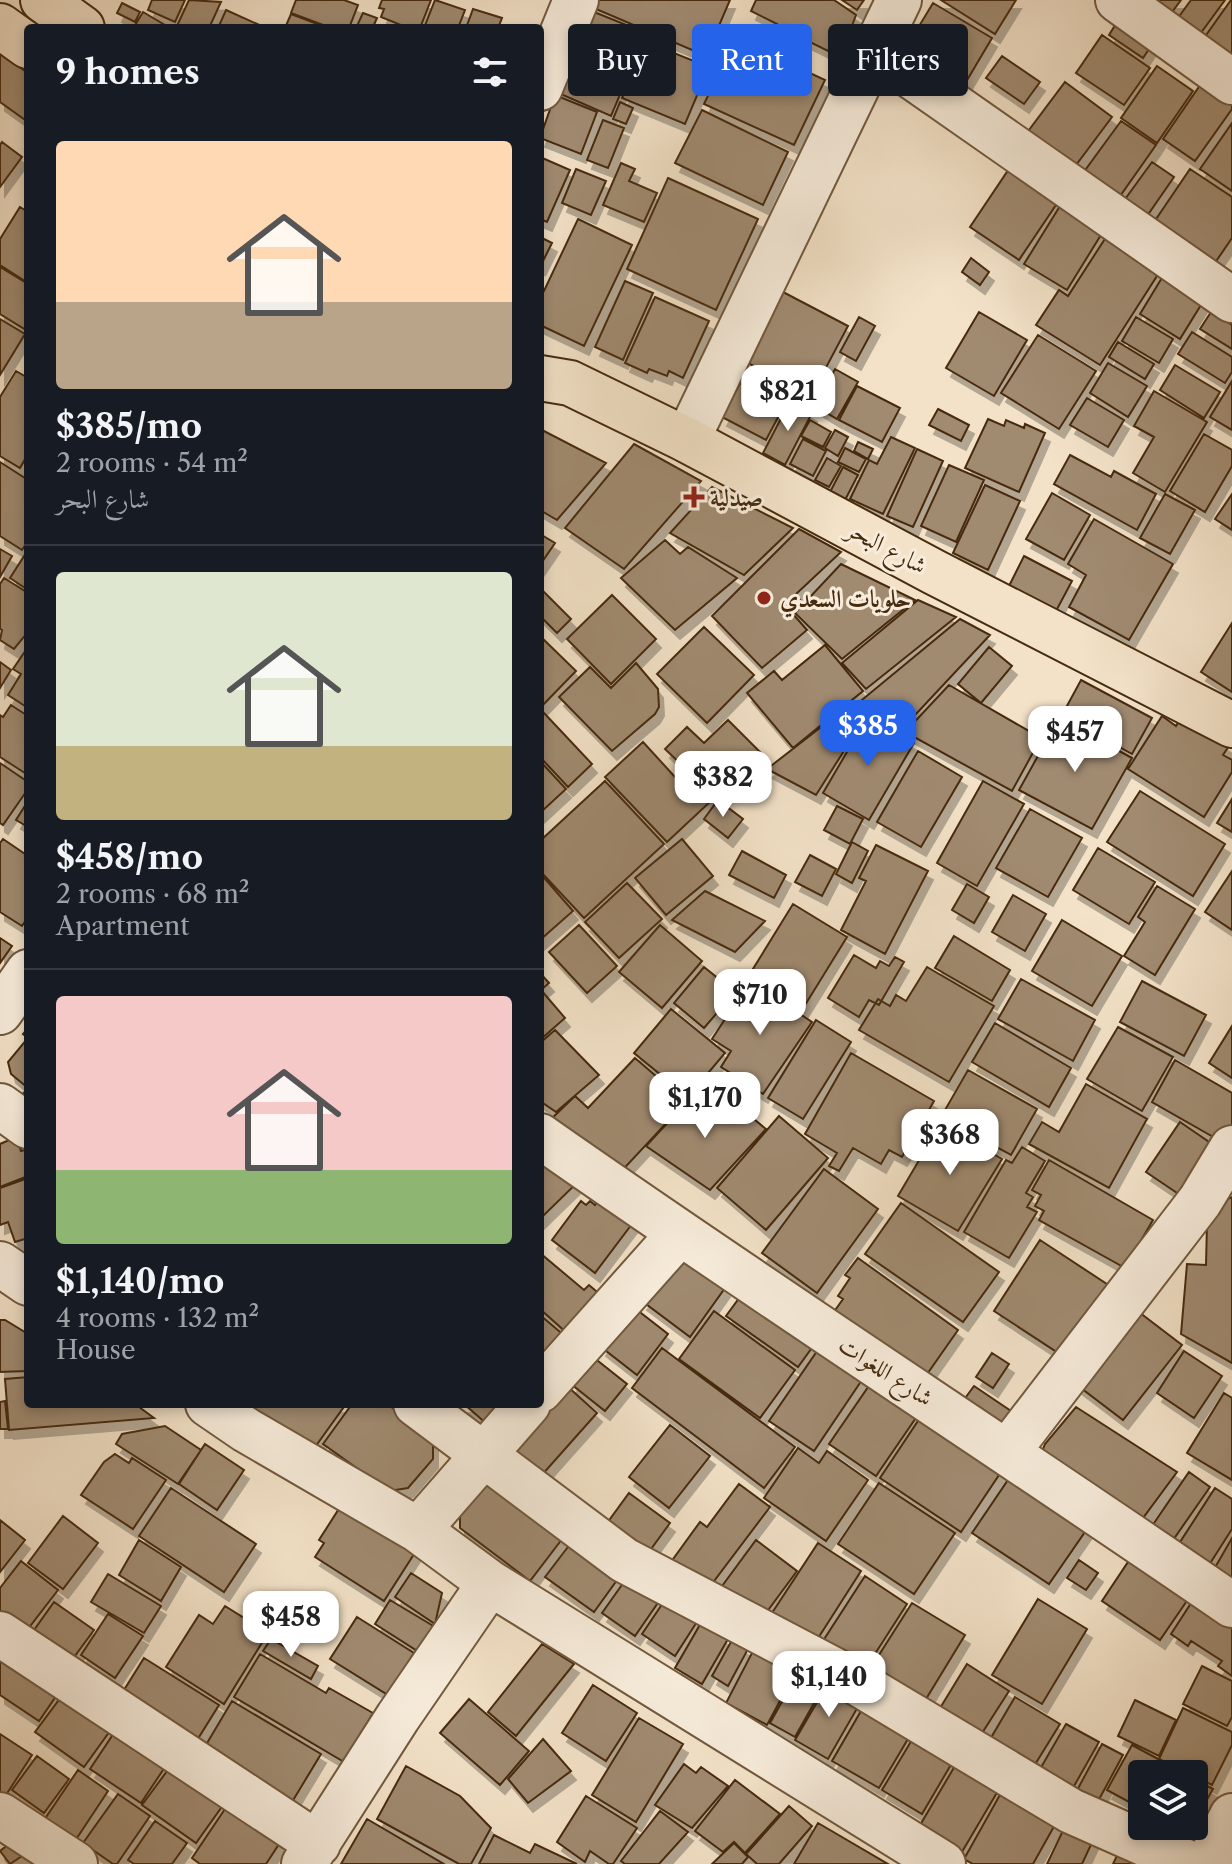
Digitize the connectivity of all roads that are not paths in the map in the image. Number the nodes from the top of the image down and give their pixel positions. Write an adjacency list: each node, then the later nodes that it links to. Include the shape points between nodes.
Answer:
1 (43, 0): 5 (main road)
2 (576, 0): 9 (street)
3 (899, 0): 6 (street)
4 (1118, 0): 10 (street)
5 (76, 24)
6 (887, 24)
7 (0, 26): 8 (main road)
8 (24, 43)
9 (544, 78)
10 (1232, 82)
11 (852, 96): 15 (street)
12 (940, 96): 13 (street)
13 (1232, 300)
14 (544, 379): 15 (main road, شارع البحر, via 570,383)
15 (687, 440): 16 (main road, شارع البحر)
16 (1232, 725)
17 (24, 978): 18 (street)
18 (0, 1012)
19 (0, 1106): 20 (street)
20 (24, 1123)
21 (544, 1139): 23 (street, شارع اللغوات)
22 (1232, 1148): 30 (street, via 1200,1201)
23 (679, 1234): 26 (street); 30 (street, شارع اللغوات)
24 (0, 1264): 25 (street)
25 (24, 1280)
26 (544, 1386)
27 (214, 1408): 32 (street)
28 (422, 1408): 31 (street)
29 (524, 1408): 31 (street)
30 (1008, 1451): 34 (street, شارع اللغوات)
31 (484, 1453): 32 (street); 41 (street, via 624,1560 849,1678 1071,1811)
32 (418, 1530): 33 (street)
33 (490, 1583): 38 (street); 40 (street)
34 (1232, 1605)
35 (0, 1634): 38 (street)
36 (0, 1815): 39 (street)
37 (1232, 1816): 42 (street)
38 (311, 1854)
39 (75, 1864)
40 (943, 1864)
41 (1191, 1864)
42 (1208, 1864)

